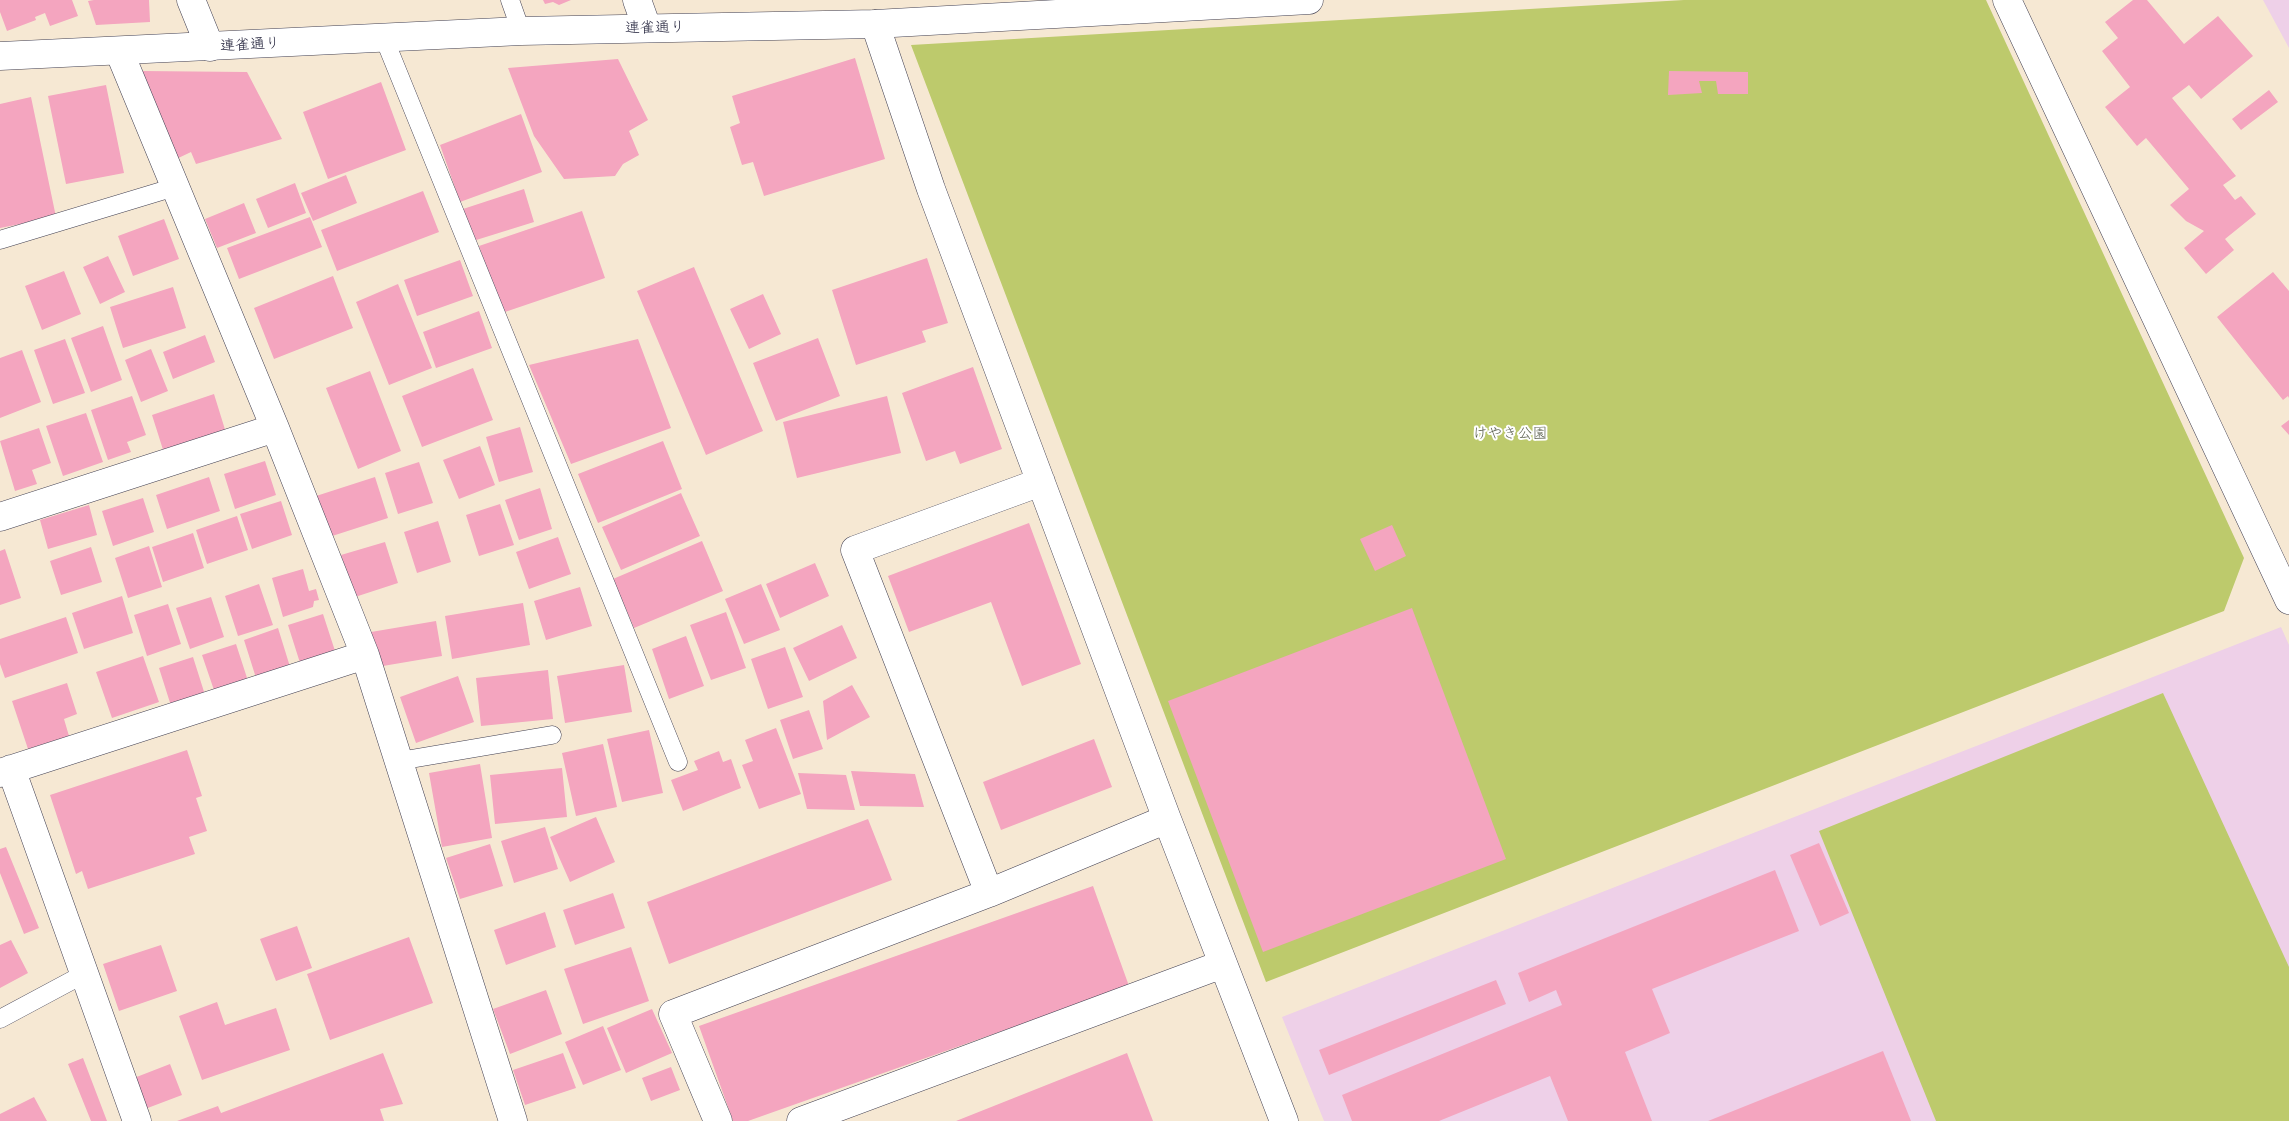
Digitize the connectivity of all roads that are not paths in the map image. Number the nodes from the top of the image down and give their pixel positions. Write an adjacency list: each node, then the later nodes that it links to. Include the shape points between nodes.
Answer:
1 (191, 0): 11 (street)
2 (510, 0): 9 (lane)
3 (637, 0): 8 (street)
4 (1309, 0): 6 (street, 連雀通り)
5 (2007, 0): 19 (street)
6 (1120, 5): 7 (street, 連雀通り)
7 (875, 24): 8 (street, 連雀通り); 17 (street, via 931,189)
8 (647, 28): 9 (street, 連雀通り)
9 (521, 31): 10 (street, 連雀通り)
10 (384, 38): 11 (street, 連雀通り); 23 (lane)
11 (210, 46): 12 (street, 連雀通り)
12 (119, 51): 13 (street, 連雀通り); 14 (street)
13 (0, 56)
14 (175, 187): 15 (lane); 16 (street)
15 (0, 240)
16 (275, 428): 18 (street); 20 (street)
17 (1040, 482): 25 (street); 26 (street, via 855,550)
18 (0, 517)
19 (2289, 600)
20 (365, 655): 22 (street); 24 (street)
21 (552, 735): 22 (lane)
22 (399, 761): 31 (street)
23 (678, 762)
24 (6, 771): 28 (street)
25 (1167, 820): 26 (street); 27 (street)
26 (989, 894): 32 (street, via 673,1014)
27 (1223, 964): 33 (street); 34 (street)
28 (84, 974): 29 (lane); 30 (street)
29 (0, 1019)
30 (137, 1121)
31 (512, 1121)
32 (718, 1121)
33 (801, 1121)
34 (1284, 1121)

